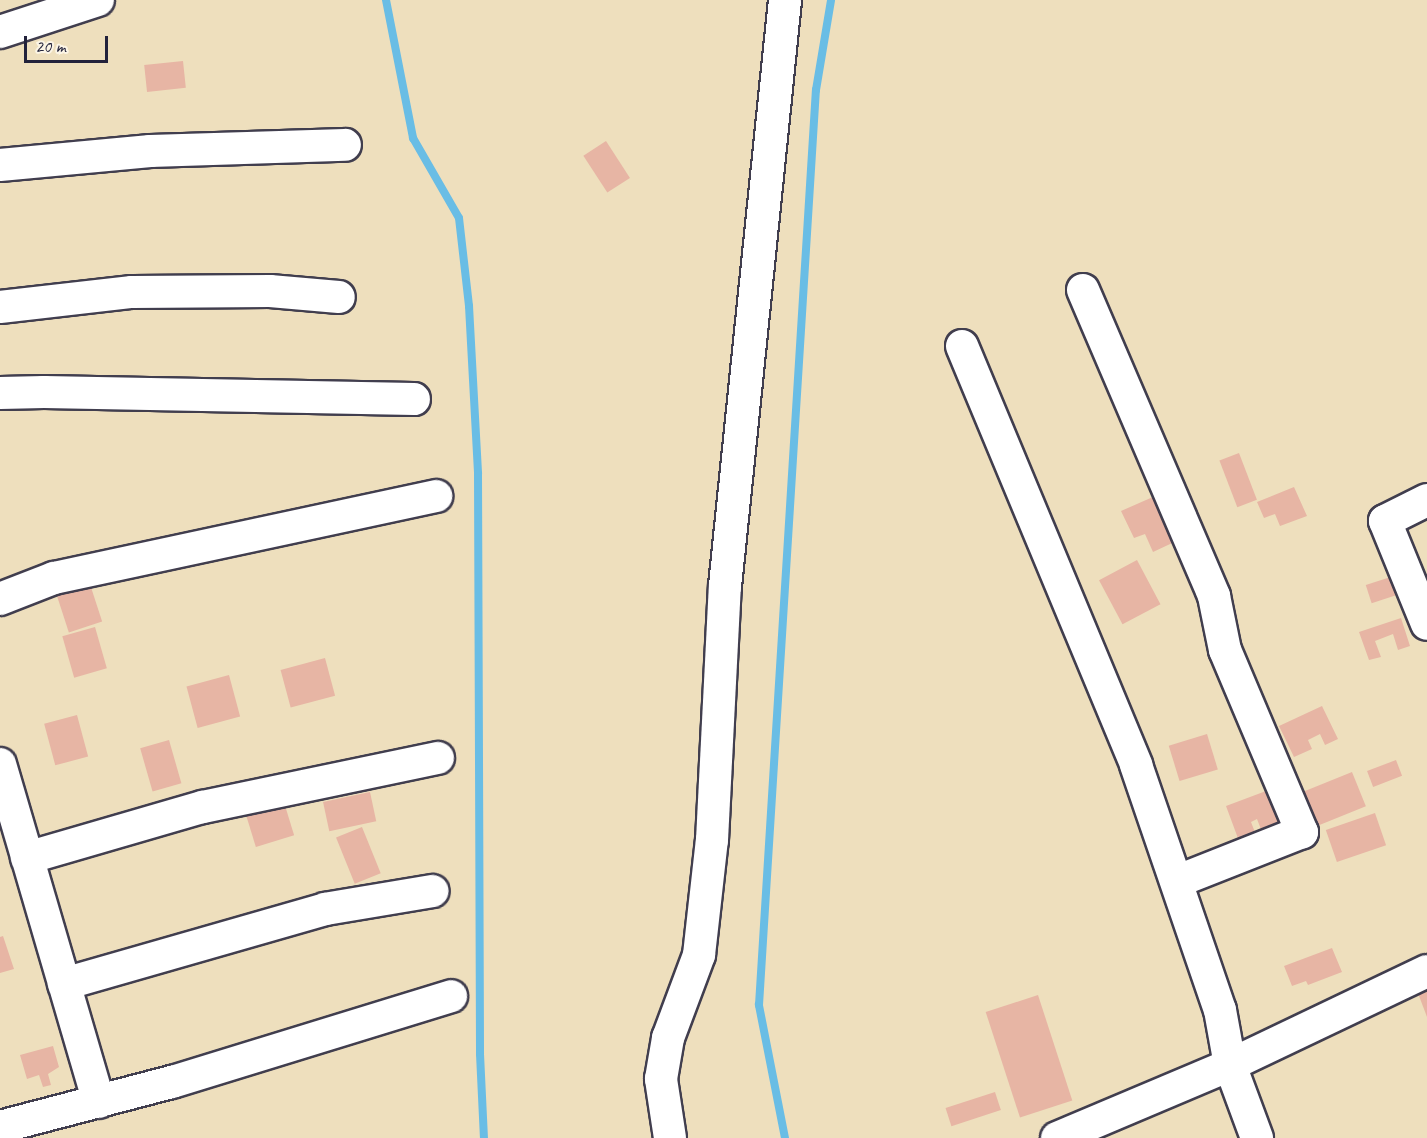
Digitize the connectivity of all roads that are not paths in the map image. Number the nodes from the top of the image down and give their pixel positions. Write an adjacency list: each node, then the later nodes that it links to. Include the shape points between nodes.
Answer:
1 (98, 0): 3 (street)
2 (785, 0): 29 (street, via 725,586 712,840 699,955 668,1038 661,1079)
3 (41, 8): 4 (street)
4 (0, 32)
5 (345, 145): 6 (street, via 150,151)
6 (0, 165)
7 (1083, 290): 20 (street, via 1214,596 1225,650 1302,832)
8 (339, 297): 9 (street, via 270,291 132,292)
9 (0, 307)
10 (962, 346): 20 (street, via 1136,765)
11 (0, 393): 12 (street)
12 (414, 399)
13 (436, 496): 15 (street, via 54,578)
14 (1427, 500): 16 (street, via 1385,521)
15 (0, 599)
16 (1427, 624)
17 (438, 758): 19 (street, via 203,807)
18 (0, 764): 19 (street)
19 (27, 858): 23 (street)
20 (1178, 880): 25 (street, via 1220,1010)
21 (432, 891): 23 (street, via 325,909)
22 (1427, 971): 25 (street)
23 (64, 984): 26 (street)
24 (450, 996): 26 (street)
25 (1230, 1065): 30 (street); 31 (street)
26 (99, 1102): 27 (street)
27 (0, 1127): 28 (street)
28 (4, 1138)
29 (670, 1138)
30 (1057, 1138)
31 (1257, 1138)

